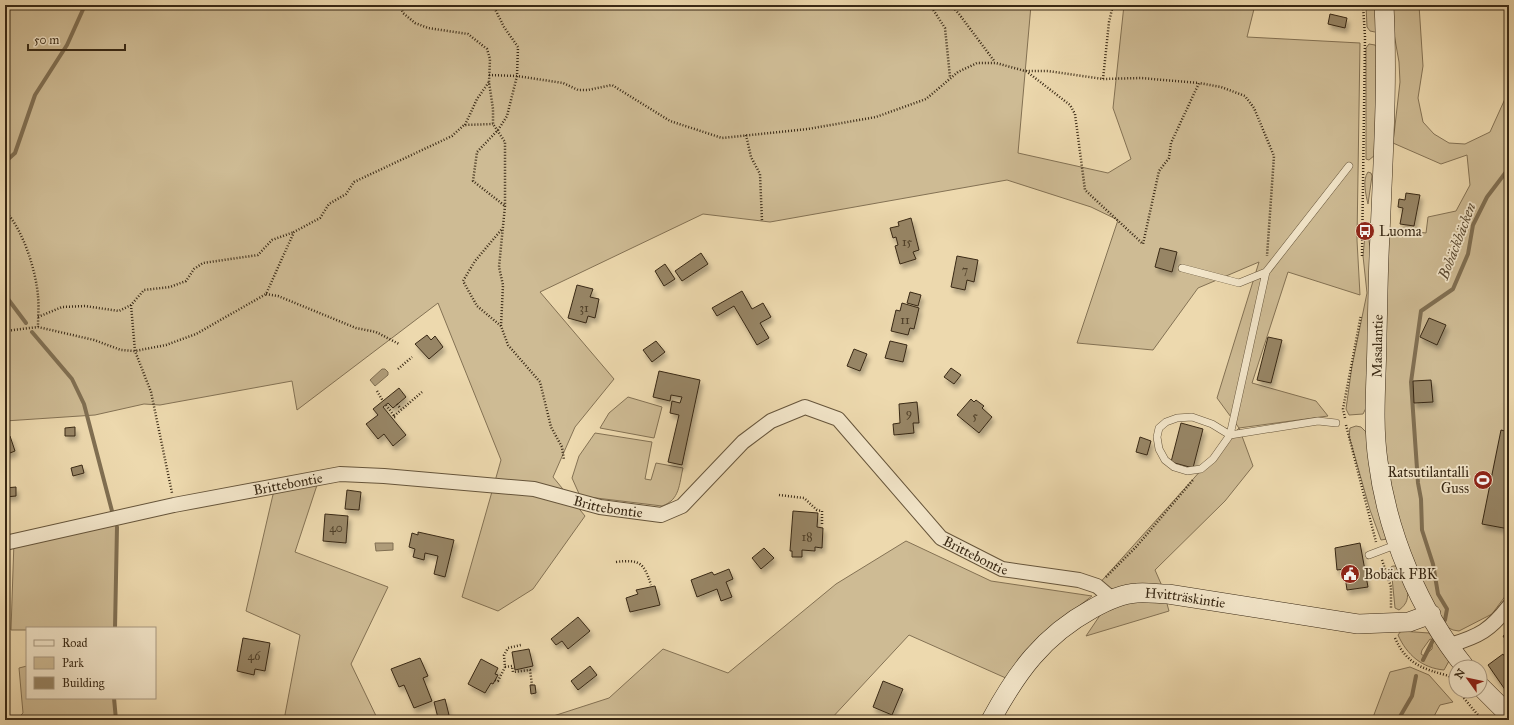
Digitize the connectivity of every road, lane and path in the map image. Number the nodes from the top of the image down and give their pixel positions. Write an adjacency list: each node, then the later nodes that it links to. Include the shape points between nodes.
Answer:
1 (400, 5): 9 (path, via 403,13 415,23 428,28 468,34 478,40 487,49 490,59)
2 (493, 5): 10 (path, via 518,47)
3 (930, 5): 11 (path, via 945,28)
4 (951, 5): 7 (path)
5 (1113, 5): 12 (path)
6 (1384, 5): 51 (street, Masalantie, via 1386,40 1376,438 1388,512)
7 (996, 63): 8 (path); 11 (path, via 977,63)
8 (1025, 71): 12 (path, via 1048,71); 14 (path, via 1070,105 1075,114 1085,190 1143,244 1159,171 1169,158 1171,143)
9 (489, 75): 10 (path); 13 (path)
10 (517, 76): 17 (path, via 507,116); 18 (path, via 562,83 578,90 612,85 670,121 722,138)
11 (950, 78): 18 (path, via 926,99 876,117 808,129)
12 (1103, 79): 14 (path, via 1141,78)
13 (489, 82): 15 (path); 16 (path, via 477,99)
14 (1199, 83): 26 (path, via 1221,86 1245,96 1254,108 1274,156)
15 (493, 124): 16 (path); 17 (path)
16 (464, 126): 24 (path, via 452,136 354,182 346,194 329,204 320,218)
17 (498, 130): 20 (path, via 505,142); 20 (path, via 477,152 473,181)
18 (746, 135): 22 (path, via 751,157 760,174)
19 (1349, 166): 26 (lane)
20 (505, 206): 23 (path)
21 (5, 211): 29 (path, via 19,230 34,275)
22 (762, 221)
23 (503, 229): 30 (path, via 499,267 503,285); 30 (path, via 475,261 463,281 477,306)
24 (294, 232): 27 (path); 28 (path, via 272,240 258,255 203,263 194,269 186,281 170,287 144,290)
25 (1182, 268): 26 (lane, via 1239,283)
26 (1266, 272): 44 (lane)
27 (266, 294): 33 (path, via 278,296 356,328 376,332); 34 (path, via 196,334 166,345)
28 (131, 305): 29 (path, via 119,311 85,306 62,307); 34 (path)
29 (38, 317): 31 (path)
30 (501, 326): 45 (path, via 508,345 540,382 551,427 562,447)
31 (38, 327): 32 (path); 34 (path, via 94,340 121,350)
32 (5, 331)
33 (400, 344)
34 (135, 351): 48 (path, via 151,392)
35 (412, 357): 36 (path)
36 (398, 369)
37 (377, 391): 39 (path)
38 (422, 392): 42 (path)
39 (383, 401)
40 (397, 404): 42 (path)
41 (386, 405): 42 (path, via 393,417)
42 (402, 409)
43 (1336, 423): 44 (lane, via 1318,421)
44 (1230, 435): 46 (lane, via 1213,459); 46 (lane, via 1212,424 1192,418 1177,418 1159,428 1159,450 1165,460 1174,468 1187,471)
45 (564, 460)
46 (1201, 469): 55 (path, via 1136,546)
47 (778, 494): 49 (path, via 804,498 817,510 822,511)
48 (174, 505): 50 (street, Brittebontie); 55 (street, Brittebontie, via 340,474 534,489 600,507 661,515 682,506 743,442 771,421 806,407 838,419 941,538 1002,568 1079,580)
49 (822, 524)
50 (5, 543)
51 (1398, 544): 52 (lane); 58 (street, Masalantie, via 1421,598)
52 (1369, 555)
53 (616, 562): 54 (path, via 637,563 645,569)
54 (650, 585)
55 (1097, 586): 56 (street, Brittebontie)
56 (1111, 598): 58 (street, Hvitträskintie, via 1136,593 1168,594 1358,624 1409,622); 70 (street, Hvitträskintie, via 1070,621 1048,640 1027,662 1007,690)
57 (1509, 606): 60 (street, via 1494,624 1480,634)
58 (1431, 614): 60 (street, Masalantie)
59 (521, 645): 63 (path, via 508,648 504,654)
60 (1450, 645): 62 (street, Masalantie)
61 (1406, 657): 64 (path, via 1418,666)
62 (1460, 659)
63 (505, 667): 65 (path, via 498,681); 66 (path, via 512,666 513,672 530,670)
64 (1448, 676)
65 (495, 680)
66 (532, 685)
67 (1488, 694): 69 (street)
68 (1465, 699): 71 (path)
69 (1509, 715)
70 (991, 720)
71 (1482, 720)

